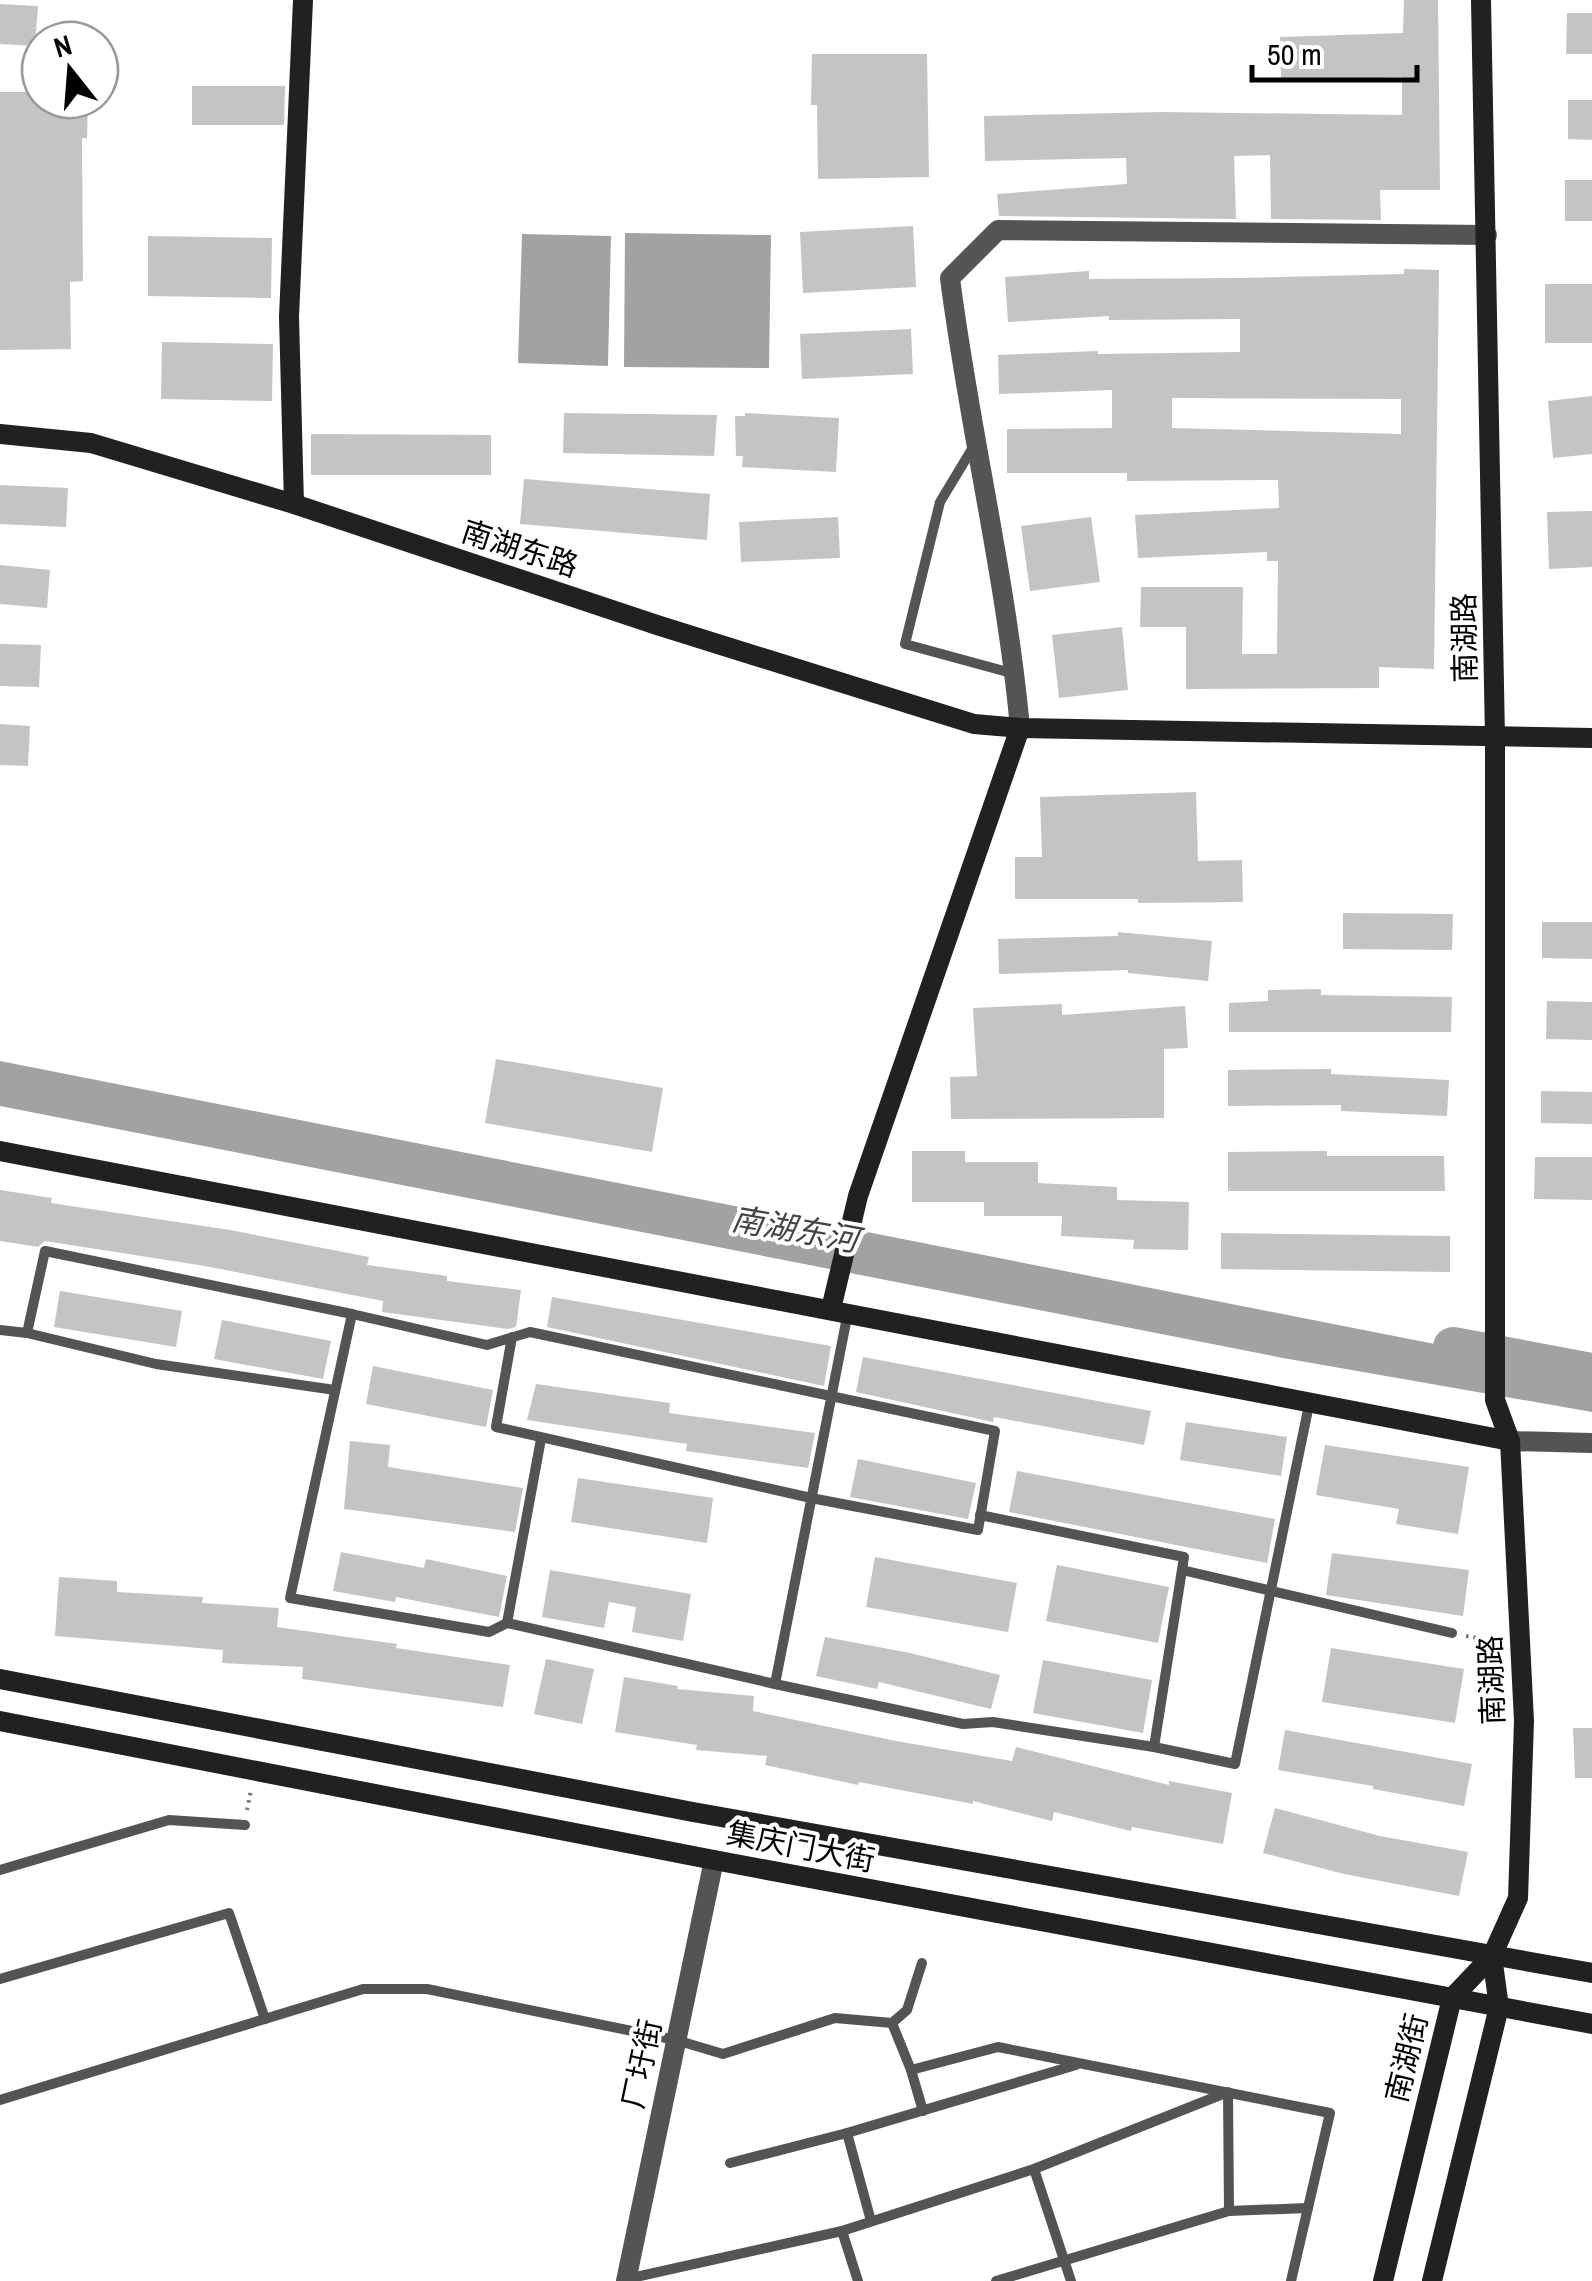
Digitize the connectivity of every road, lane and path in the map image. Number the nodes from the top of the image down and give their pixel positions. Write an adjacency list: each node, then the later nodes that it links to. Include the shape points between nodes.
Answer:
1 (303, 0): 6 (street, via 289,317)
2 (1481, 0): 3 (street, 南湖路)
3 (1487, 235): 5 (street, via 998,230 950,278); 9 (street, 南湖路)
4 (0, 434): 6 (street, 南湖东路, via 91,444)
5 (975, 443): 7 (street); 7 (lane, via 940,502 906,644)
6 (294, 504): 8 (street, 南湖东路, via 974,724)
7 (1015, 674): 8 (street)
8 (1020, 728): 9 (street, 南湖东路); 12 (street, via 858,1196)
9 (1495, 738): 10 (street); 21 (street, 南湖路, via 1495,1400)
10 (1592, 738)
11 (0, 1150): 12 (street)
12 (840, 1310): 18 (lane); 19 (street)
13 (352, 1314): 15 (lane, via 45,1251); 16 (lane, via 487,1345); 17 (lane)
14 (0, 1330): 15 (lane)
15 (27, 1333): 17 (lane, via 156,1364)
16 (512, 1337): 18 (lane, via 530,1332); 20 (lane, via 496,1428)
17 (335, 1390): 27 (lane, via 290,1598 488,1632)
18 (832, 1396): 23 (lane); 24 (lane, via 995,1431)
19 (1310, 1400): 21 (street); 26 (lane)
20 (541, 1439): 23 (lane); 27 (lane)
21 (1510, 1440): 22 (street); 29 (street, 南湖路)
22 (1592, 1442)
23 (812, 1498): 24 (lane, via 978,1530); 31 (lane)
24 (980, 1516): 25 (lane, via 1184,1557)
25 (1182, 1570): 26 (lane); 33 (lane)
26 (1271, 1590): 28 (lane); 33 (lane, via 1235,1764)
27 (507, 1624): 31 (lane)
28 (1452, 1633): 29 (path)
29 (1520, 1646): 38 (street, 南湖路, via 1518,1898)
30 (0, 1679): 38 (street, 集庆门大街)
31 (774, 1684): 33 (lane, via 963,1724 993,1722)
32 (0, 1721): 34 (street, 集庆门大街)
33 (1154, 1747)
34 (254, 1770): 35 (path); 36 (street, 集庆门大街)
35 (245, 1825): 37 (lane, via 169,1820)
36 (714, 1860): 42 (street, 集庆门大街); 47 (street, 厂圩街)
37 (0, 1870)
38 (1492, 1956): 40 (street, 集庆门大街); 42 (street, 南湖街); 43 (street)
39 (922, 1963): 45 (lane, via 908,2010)
40 (1592, 1974)
41 (0, 1979): 44 (lane, via 229,1914)
42 (1452, 1998): 43 (street, 集庆门大街); 66 (street, 南湖街)
43 (1498, 2007): 46 (street, 集庆门大街); 67 (street)
44 (265, 2019): 47 (lane, via 364,1989 427,1988); 51 (lane)
45 (892, 2023): 47 (lane, via 835,2018 723,2054); 49 (lane)
46 (1592, 2024)
47 (676, 2040): 61 (street, 厂圩街)
48 (1082, 2063): 49 (lane, via 998,2047); 50 (lane); 52 (lane)
49 (911, 2070): 52 (lane)
50 (1228, 2092): 55 (lane); 56 (lane, via 1330,2112); 57 (lane)
51 (0, 2100)
52 (923, 2111): 53 (lane)
53 (847, 2133): 54 (lane); 58 (lane)
54 (730, 2163)
55 (1034, 2169): 58 (lane); 60 (lane)
56 (1308, 2208): 57 (lane); 65 (lane)
57 (1229, 2210): 60 (lane)
58 (872, 2221): 59 (lane)
59 (842, 2231): 61 (lane); 62 (lane)
60 (1064, 2260): 63 (lane); 64 (lane)
61 (625, 2280)
62 (858, 2281)
63 (996, 2281)
64 (1071, 2281)
65 (1291, 2281)
66 (1383, 2281)
67 (1432, 2281)

